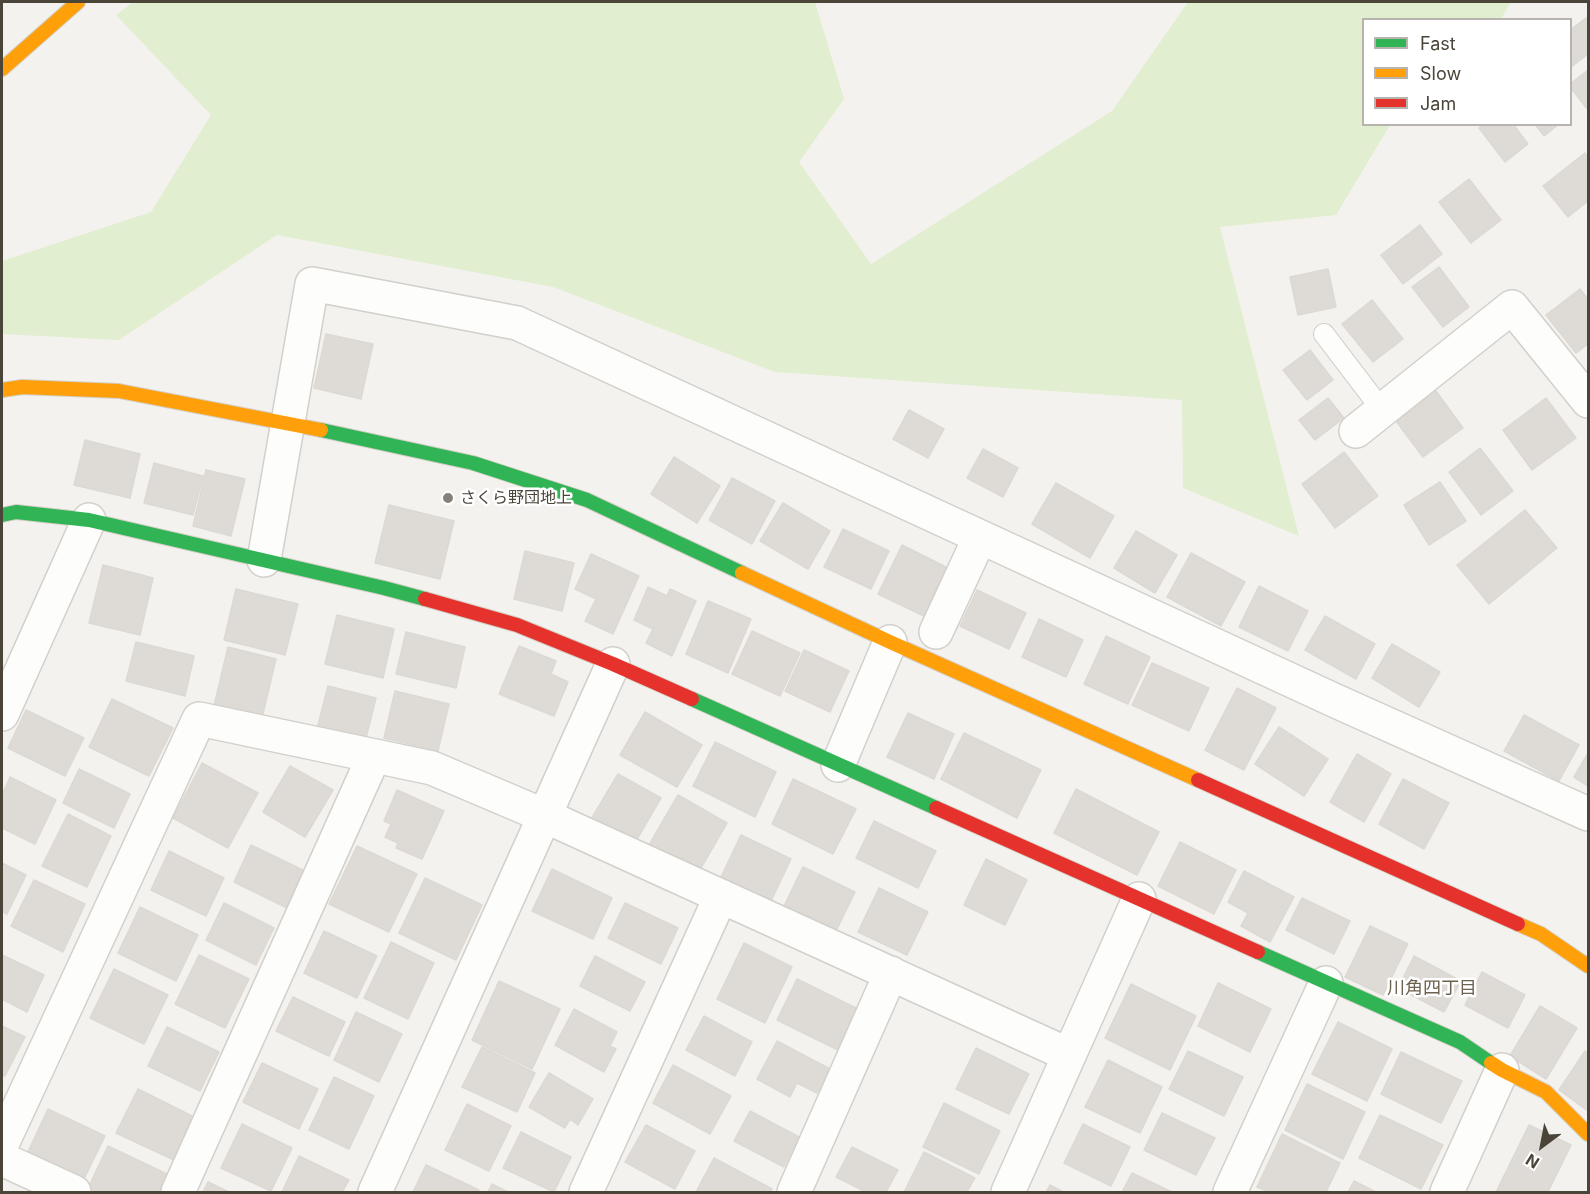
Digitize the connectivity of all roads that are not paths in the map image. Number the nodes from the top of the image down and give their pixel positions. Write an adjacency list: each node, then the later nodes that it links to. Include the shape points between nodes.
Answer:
1 (78, 2): 2 (street)
2 (2, 69)
3 (1324, 334): 6 (lane)
4 (2, 390): 7 (street, via 22,387 119,392)
5 (1588, 401): 6 (street, via 1512,307)
6 (1382, 410): 8 (street)
7 (287, 422): 11 (street, via 312,284 517,323); 12 (street); 14 (street, via 473,463 587,500)
8 (1356, 431)
9 (2, 515): 10 (street, via 16,512)
10 (89, 520): 12 (street); 16 (street)
11 (980, 537): 13 (street); 19 (street)
12 (264, 560): 15 (street, via 517,624)
13 (936, 632)
14 (890, 642): 18 (street); 23 (street, via 1541,934)
15 (613, 664): 18 (street); 20 (street)
16 (2, 714)
17 (375, 756): 20 (street, via 432,768); 29 (street, via 199,719); 32 (street)
18 (838, 765): 22 (street)
19 (1588, 814)
20 (545, 816): 21 (street); 33 (street)
21 (721, 896): 24 (street); 34 (street)
22 (1139, 899): 25 (street); 26 (street)
23 (1588, 966)
24 (891, 973): 26 (street); 35 (street)
25 (1326, 983): 27 (street, via 1460,1042); 37 (street)
26 (1069, 1054): 36 (street)
27 (1502, 1070): 28 (street, via 1545,1092); 38 (street)
28 (1588, 1134)
29 (2, 1144)
30 (2, 1159): 31 (street)
31 (74, 1192)
32 (178, 1192)
33 (375, 1192)
34 (586, 1192)
35 (794, 1192)
36 (1008, 1192)
37 (1230, 1192)
38 (1447, 1192)

